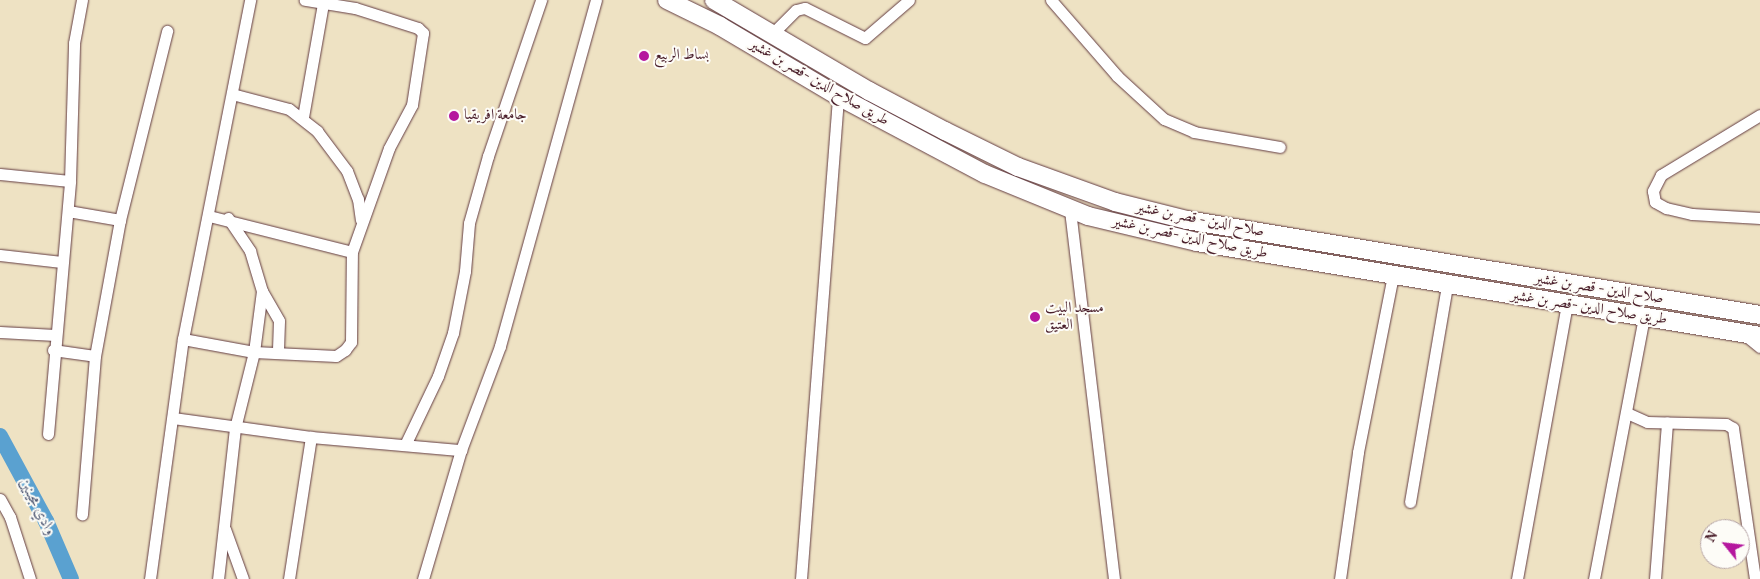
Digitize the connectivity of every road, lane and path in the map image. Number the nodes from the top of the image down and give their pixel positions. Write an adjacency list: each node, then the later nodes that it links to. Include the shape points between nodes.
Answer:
1 (82, 0): 21 (street, via 74,43)
2 (250, 0): 15 (street)
3 (305, 0): 11 (street)
4 (542, 0): 55 (street, via 488,156 469,223 465,271 453,332 438,376)
5 (596, 0): 12 (street)
6 (605, 0): 12 (street)
7 (666, 0): 16 (highway, طريق صلاح الدين -قصر بن غشير, via 720,26)
8 (714, 0): 14 (highway, صلاح الدين - قصر بن غشير)
9 (909, 0): 14 (street, via 865,38 805,8 796,10)
10 (1051, 0): 19 (street, via 1117,76 1164,119 1194,132)
11 (323, 3): 18 (street); 28 (street, via 356,8 418,28 423,33 412,105 389,148 368,212)
12 (592, 18): 56 (street, via 500,346)
13 (167, 31): 27 (street)
14 (772, 34): 29 (highway, صلاح الدين - قصر بن غشير, via 945,131 1059,184 1187,220)
15 (232, 94): 18 (street, via 288,109); 24 (street)
16 (838, 96): 22 (highway, طريق صلاح الدين -قصر بن غشير, via 985,174); 68 (street)
17 (1760, 115): 26 (street, via 1661,175 1653,191 1655,202 1666,208 1692,214)
18 (303, 117): 28 (street, via 347,170 362,210)
19 (1280, 147)
20 (0, 174): 21 (street)
21 (70, 181): 23 (street)
22 (1070, 210): 33 (highway, طريق صلاح الدين -قصر بن غشير, via 1162,235); 69 (street)
23 (68, 211): 27 (street); 32 (street)
24 (209, 216): 25 (street); 43 (street)
25 (228, 218): 30 (street, via 306,242); 36 (street, via 250,251)
26 (1760, 218)
27 (120, 220): 48 (street)
28 (361, 220): 30 (street)
29 (1376, 251): 33 (highway); 38 (highway, صلاح الدين - قصر بن غشير)
30 (352, 252): 47 (street, via 350,342 346,350 336,356)
31 (0, 255): 32 (street)
32 (62, 262): 41 (street)
33 (1372, 272): 34 (highway, طريق صلاح الدين -قصر بن غشير)
34 (1394, 276): 35 (highway, طريق صلاح الدين -قصر بن غشير); 70 (street, via 1358,452)
35 (1446, 285): 37 (highway, طريق صلاح الدين -قصر بن غشير); 58 (street)
36 (262, 291): 46 (street); 47 (street, via 279,320)
37 (1567, 305): 39 (highway, طريق صلاح الدين -قصر بن غشير); 71 (street)
38 (1760, 315)
39 (1644, 317): 42 (highway, طريق صلاح الدين -قصر بن غشير); 49 (street)
40 (0, 332): 41 (street)
41 (55, 335): 45 (street)
42 (1752, 335): 44 (street)
43 (183, 339): 46 (street); 50 (street)
44 (1760, 347)
45 (54, 350): 48 (street); 53 (street)
46 (254, 352): 47 (street); 52 (street)
47 (278, 353)
48 (95, 356): 59 (street)
49 (1627, 413): 51 (street, via 1637,420); 72 (street)
50 (173, 418): 52 (street); 63 (street)
51 (1667, 422): 61 (street, via 1726,424 1733,428); 73 (street)
52 (235, 428): 54 (street); 60 (street)
53 (48, 434)
54 (312, 438): 55 (street); 66 (street)
55 (405, 445): 56 (street)
56 (461, 450): 67 (street)
57 (0, 499): 62 (street, via 10,517)
58 (1410, 502)
59 (82, 514)
60 (224, 526): 64 (street); 65 (street)
61 (1755, 578)
62 (30, 579)
63 (150, 579)
64 (218, 579)
65 (243, 579)
66 (289, 579)
67 (423, 579)
68 (801, 579)
69 (1114, 579)
70 (1340, 579)
71 (1517, 579)
72 (1594, 579)
73 (1655, 579)

